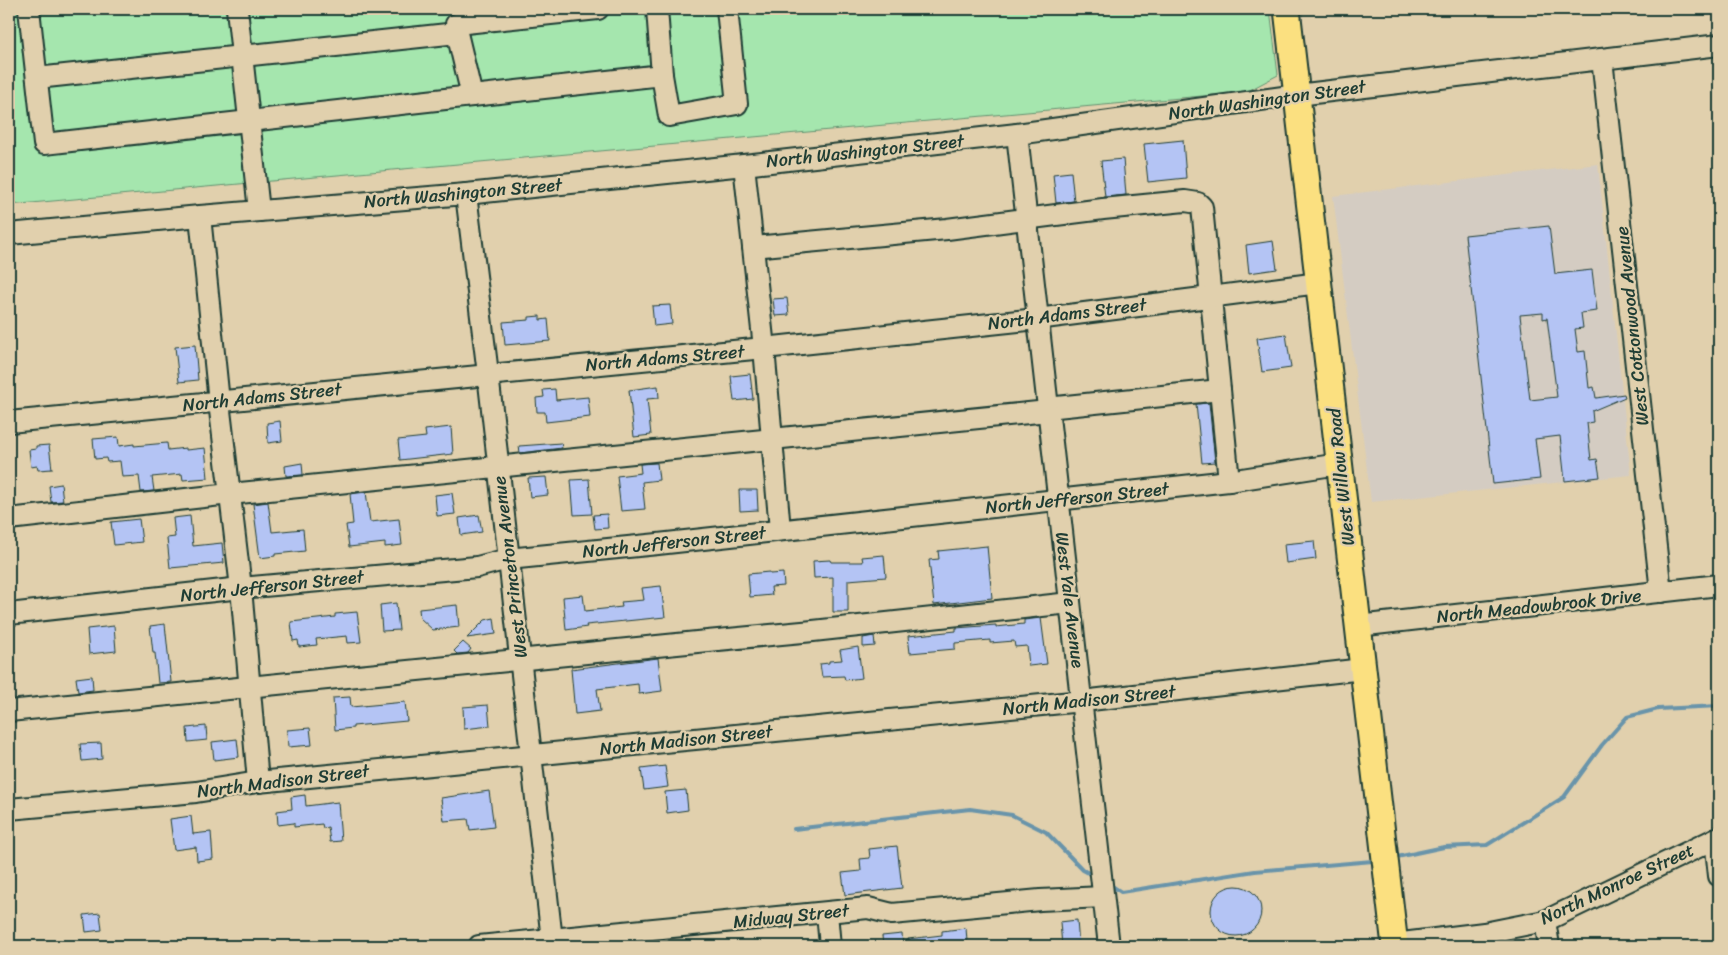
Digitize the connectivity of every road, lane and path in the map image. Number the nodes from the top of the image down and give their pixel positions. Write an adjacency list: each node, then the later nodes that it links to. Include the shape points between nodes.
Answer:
1 (29, 9): 12 (street)
2 (237, 9): 9 (street)
3 (584, 9): 7 (street)
4 (657, 9): 11 (street)
5 (727, 9): 11 (street, via 737,104 668,116)
6 (1287, 9): 13 (main road, West Willow Road)
7 (456, 22): 9 (street); 14 (street)
8 (1719, 45): 10 (street, North Washington Street)
9 (243, 56): 12 (street); 15 (street)
10 (1602, 59): 13 (street, North Washington Street); 44 (street, West Cottonwood Avenue)
11 (662, 75): 14 (street)
12 (37, 78): 15 (street, via 44,144)
13 (1297, 94): 16 (street, North Washington Street); 24 (main road, West Willow Road)
14 (472, 96): 15 (street)
15 (250, 121): 19 (street)
16 (1017, 134): 17 (street, North Washington Street); 21 (street, West Yale Avenue)
17 (744, 165): 18 (street, North Washington Street); 23 (street)
18 (466, 194): 19 (street, North Washington Street); 28 (street, West Princeton Avenue)
19 (259, 211): 20 (street, North Washington Street)
20 (200, 216): 22 (street, North Washington Street); 30 (street)
21 (1026, 219): 23 (street); 25 (street, via 1185,201 1198,203 1202,207); 26 (street, West Yale Avenue)
22 (9, 234)
23 (753, 247): 27 (street)
24 (1319, 283): 25 (street, North Adams Street); 34 (main road, West Willow Road)
25 (1210, 296): 26 (street, North Adams Street); 29 (street)
26 (1037, 319): 27 (street, North Adams Street); 31 (street, West Yale Avenue)
27 (764, 348): 28 (street, North Adams Street); 33 (street)
28 (488, 374): 30 (street, North Adams Street); 35 (street, West Princeton Avenue)
29 (1220, 390): 31 (street); 36 (street)
30 (219, 402): 32 (street, North Adams Street); 37 (street)
31 (1048, 410): 33 (street); 38 (street, West Yale Avenue)
32 (9, 422)
33 (773, 440): 35 (street); 40 (street)
34 (1339, 464): 36 (street, North Jefferson Street); 47 (main road, West Willow Road)
35 (498, 467): 37 (street); 41 (street, West Princeton Avenue)
36 (1229, 481): 38 (street, North Jefferson Street)
37 (230, 494): 39 (street); 43 (street)
38 (1057, 500): 40 (street, North Jefferson Street); 45 (street, West Yale Avenue)
39 (9, 519)
40 (780, 530): 41 (street, North Jefferson Street)
41 (508, 559): 43 (street, North Jefferson Street, via 477,567); 48 (street, West Princeton Avenue)
42 (1719, 585): 44 (street, North Meadowbrook Drive)
43 (241, 588): 46 (street, North Jefferson Street); 50 (street)
44 (1662, 592): 47 (street, North Meadowbrook Drive)
45 (1070, 603): 48 (street); 51 (street, West Yale Avenue)
46 (9, 614)
47 (1358, 626): 49 (main road, West Willow Road)
48 (521, 660): 50 (street); 53 (street, West Princeton Avenue)
49 (1363, 670): 51 (street, North Madison Street); 62 (main road, West Willow Road)
50 (250, 687): 52 (street); 54 (street)
51 (1082, 701): 53 (street, North Madison Street); 58 (street, West Yale Avenue)
52 (9, 711)
53 (532, 756): 54 (street, North Madison Street); 61 (street, West Princeton Avenue)
54 (258, 782): 55 (street, North Madison Street, via 196,792)
55 (9, 810)
56 (1717, 838): 57 (street); 60 (street, North Monroe Street)
57 (1719, 876)
58 (1103, 897): 59 (street, Midway Street, via 892,914 868,908); 65 (street, West Yale Avenue)
59 (827, 913): 61 (street, Midway Street); 64 (street)
60 (1545, 921): 62 (street, North Monroe Street); 66 (street)
61 (552, 940): 63 (street, Midway Street)
62 (1394, 945)
63 (479, 946)
64 (830, 946)
65 (1109, 946)
66 (1549, 946)

